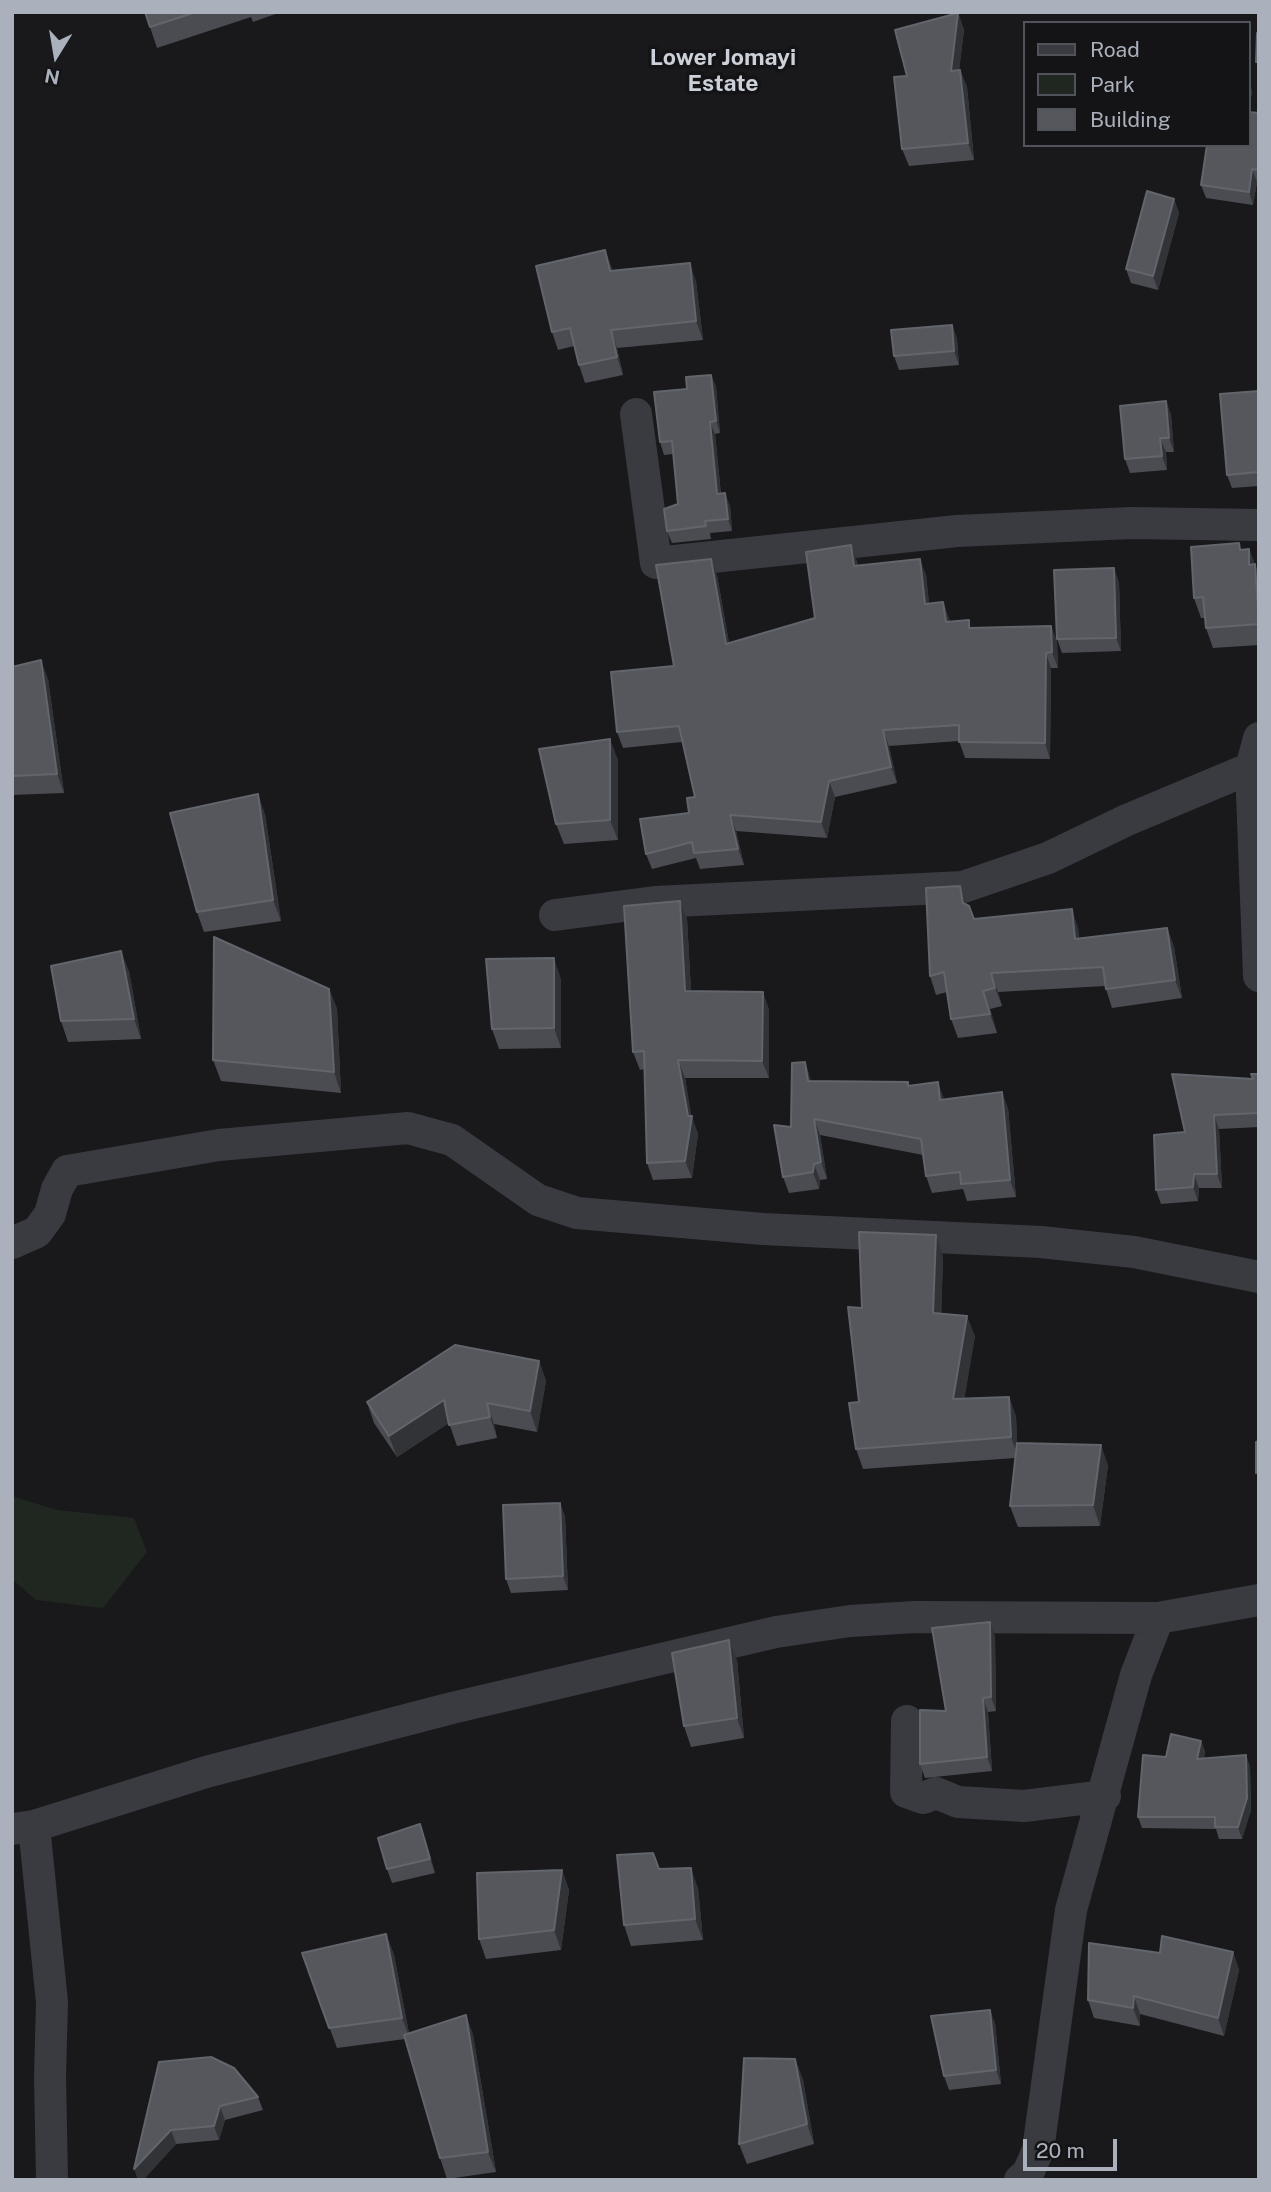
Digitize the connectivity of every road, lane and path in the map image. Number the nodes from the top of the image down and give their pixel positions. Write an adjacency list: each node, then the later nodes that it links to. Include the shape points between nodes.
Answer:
1 (636, 414): 2 (street, via 656,563 957,531 1131,523)
2 (1259, 526)
3 (1255, 753): 4 (street, via 1048,858 963,887 655,902); 5 (street)
4 (555, 915)
5 (1259, 976)
6 (12, 1243): 7 (street, via 37,1232 68,1171 219,1145 408,1128 452,1140 538,1200 577,1213 763,1229 1041,1242 1134,1252)
7 (1259, 1277)
8 (1259, 1600): 9 (street)
9 (1158, 1618): 11 (street, via 1136,1675); 12 (street, via 915,1617 776,1632 206,1772)
10 (907, 1721): 11 (street, via 906,1792 923,1798 936,1793 958,1802 1024,1805)
11 (1105, 1796): 14 (street, via 1071,1910 1038,2150)
12 (23, 1828): 13 (street, via 52,2003)
13 (52, 2180)
14 (1020, 2180)

